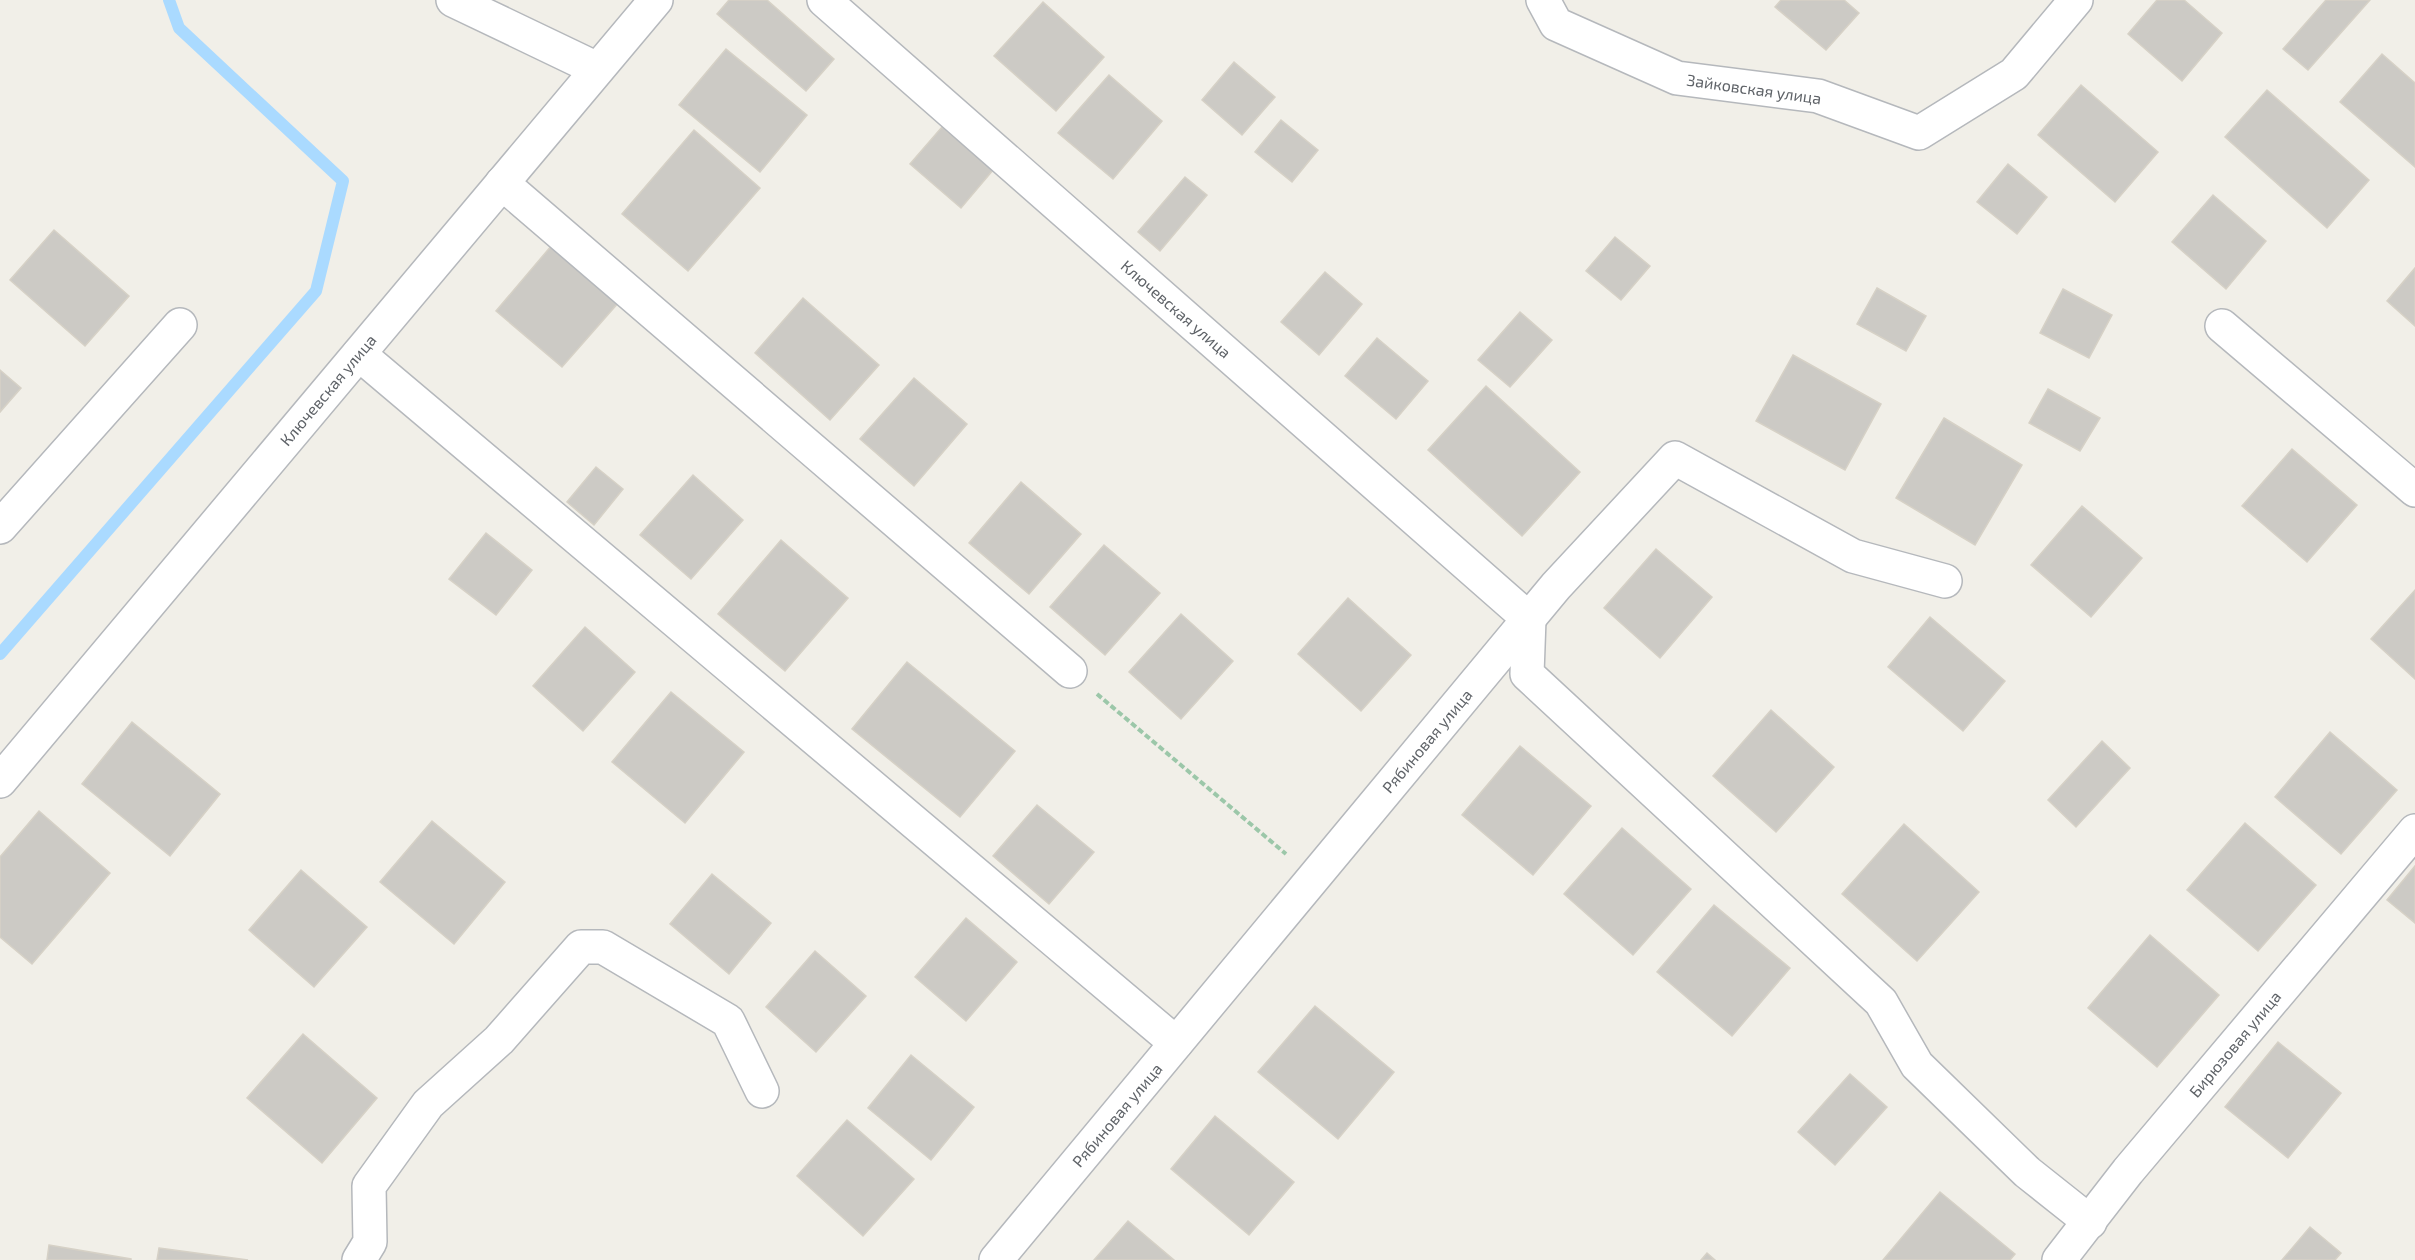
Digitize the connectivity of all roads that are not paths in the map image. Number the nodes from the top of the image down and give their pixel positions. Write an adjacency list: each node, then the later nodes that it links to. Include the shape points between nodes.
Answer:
1 (455, 0): 6 (street)
2 (656, 0): 6 (street, Ключевская улица)
3 (824, 0): 14 (street, Ключевская улица)
4 (1543, 0): 5 (street, Зайковская улица, via 1556,24 1677,78 1818,96 1919,133 2014,74)
5 (2076, 0)
6 (597, 69): 7 (street, Ключевская улица)
7 (502, 183): 10 (street, Ключевская улица); 15 (street)
8 (180, 325): 12 (street)
9 (2222, 326): 11 (street)
10 (359, 354): 16 (street, Ключевская улица); 18 (street)
11 (2415, 490)
12 (0, 527)
13 (1945, 581): 14 (street, Рябиновая улица, via 1853,556 1675,458)
14 (1529, 619): 18 (street, Рябиновая улица); 20 (street, via 1527,674 1881,1002 1917,1065 2027,1172)
15 (1070, 671)
16 (0, 781)
17 (2415, 831): 20 (street, Бирюзовая улица)
18 (1176, 1043): 23 (street, Рябиновая улица)
19 (762, 1091): 22 (street, via 728,1021 603,947 581,947 499,1040 428,1104 369,1185 370,1242)
20 (2090, 1222): 21 (street, Бирюзовая улица)
21 (2071, 1256)
22 (359, 1260)
23 (996, 1260)

